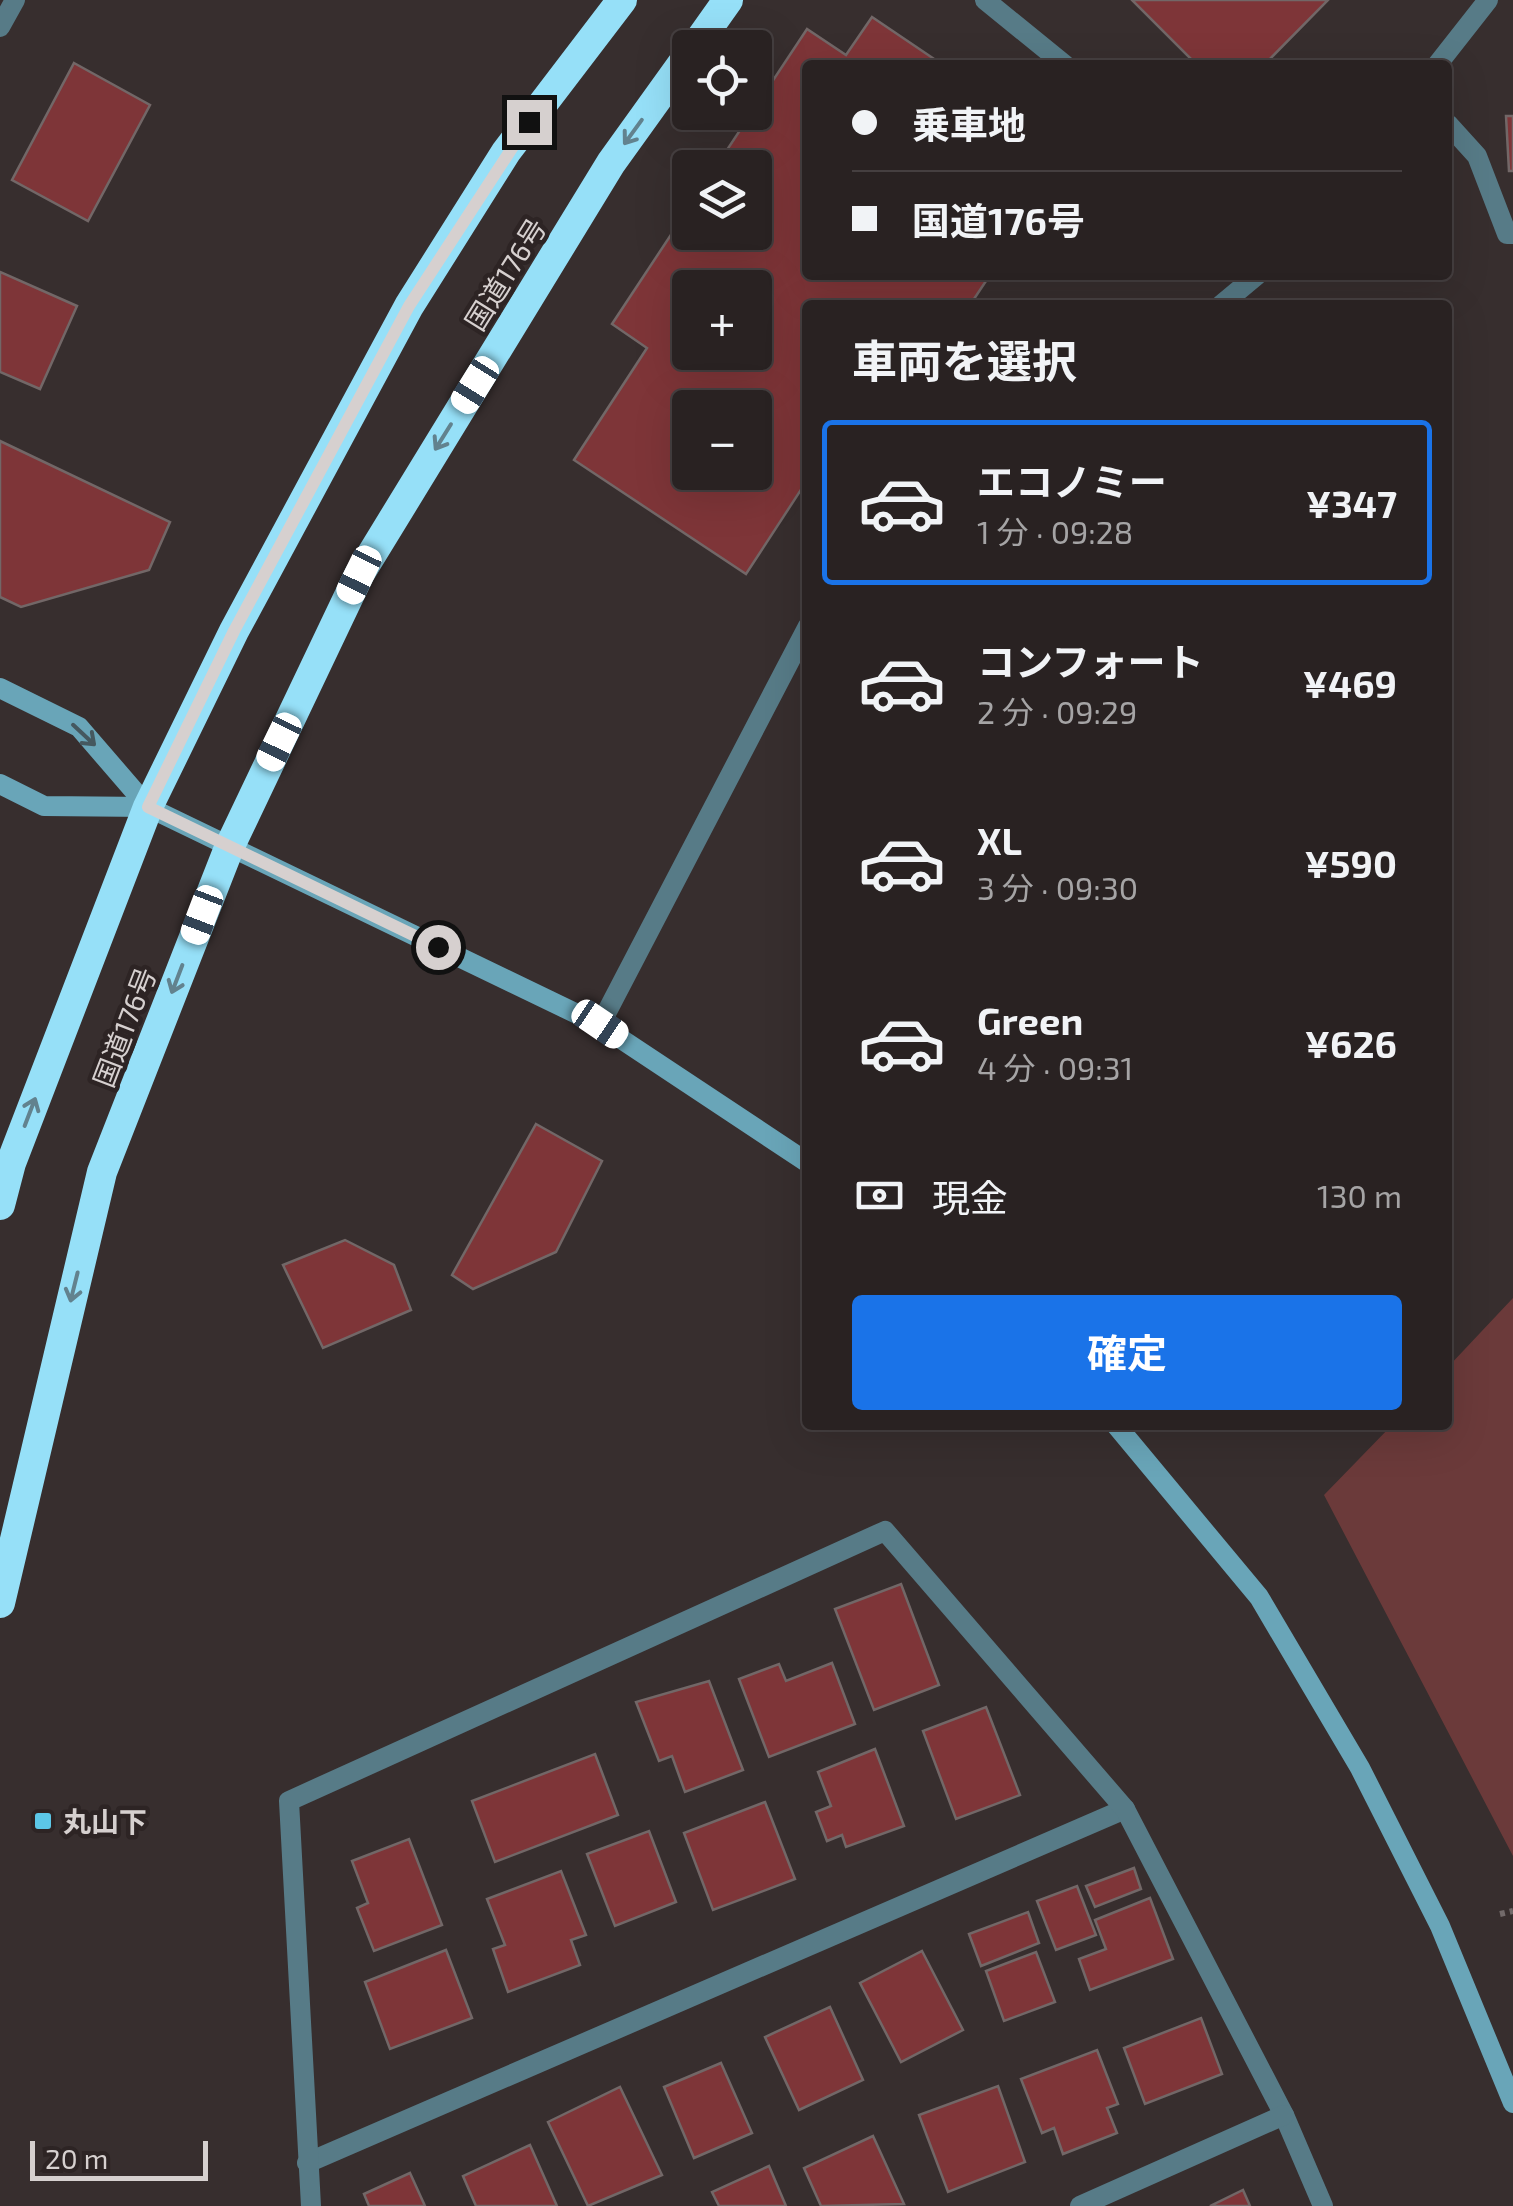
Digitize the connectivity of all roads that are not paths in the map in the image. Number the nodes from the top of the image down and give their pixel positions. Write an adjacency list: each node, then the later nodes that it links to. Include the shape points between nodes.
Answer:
1 (14, 0): 6 (street)
2 (622, 0): 18 (highway, 国道176号, via 506,152 409,306 234,631)
3 (728, 0): 7 (highway, 国道176号)
4 (985, 0): 8 (street)
5 (1488, 0): 9 (street)
6 (0, 28)
7 (706, 30)
8 (1059, 60)
9 (1440, 60)
10 (672, 78): 19 (highway, 国道176号, one-way to 19, via 611,163 359,575)
11 (1452, 128): 12 (street, via 1477,156 1507,234)
12 (1513, 234)
13 (1251, 280): 14 (street)
14 (1227, 300)
15 (802, 637): 20 (street)
16 (0, 688): 18 (street, one-way to 18, via 79,728)
17 (0, 784): 18 (street, via 44,806)
18 (148, 807): 19 (street); 22 (highway, 国道176号, one-way to 18, via 10,1163)
19 (229, 848): 20 (street); 24 (highway, 国道176号, one-way to 24, via 102,1172)
20 (600, 1024): 21 (street)
21 (802, 1159)
22 (0, 1205)
23 (1120, 1430): 26 (street, via 1259,1597 1360,1768 1440,1926)
24 (0, 1604)
25 (1124, 1809): 27 (street); 28 (street); 28 (street, via 886,1532 289,1800)
26 (1513, 2102)
27 (1284, 2115): 30 (street); 31 (street)
28 (307, 2163): 29 (street)
29 (311, 2206)
30 (1080, 2206)
31 (1323, 2206)

